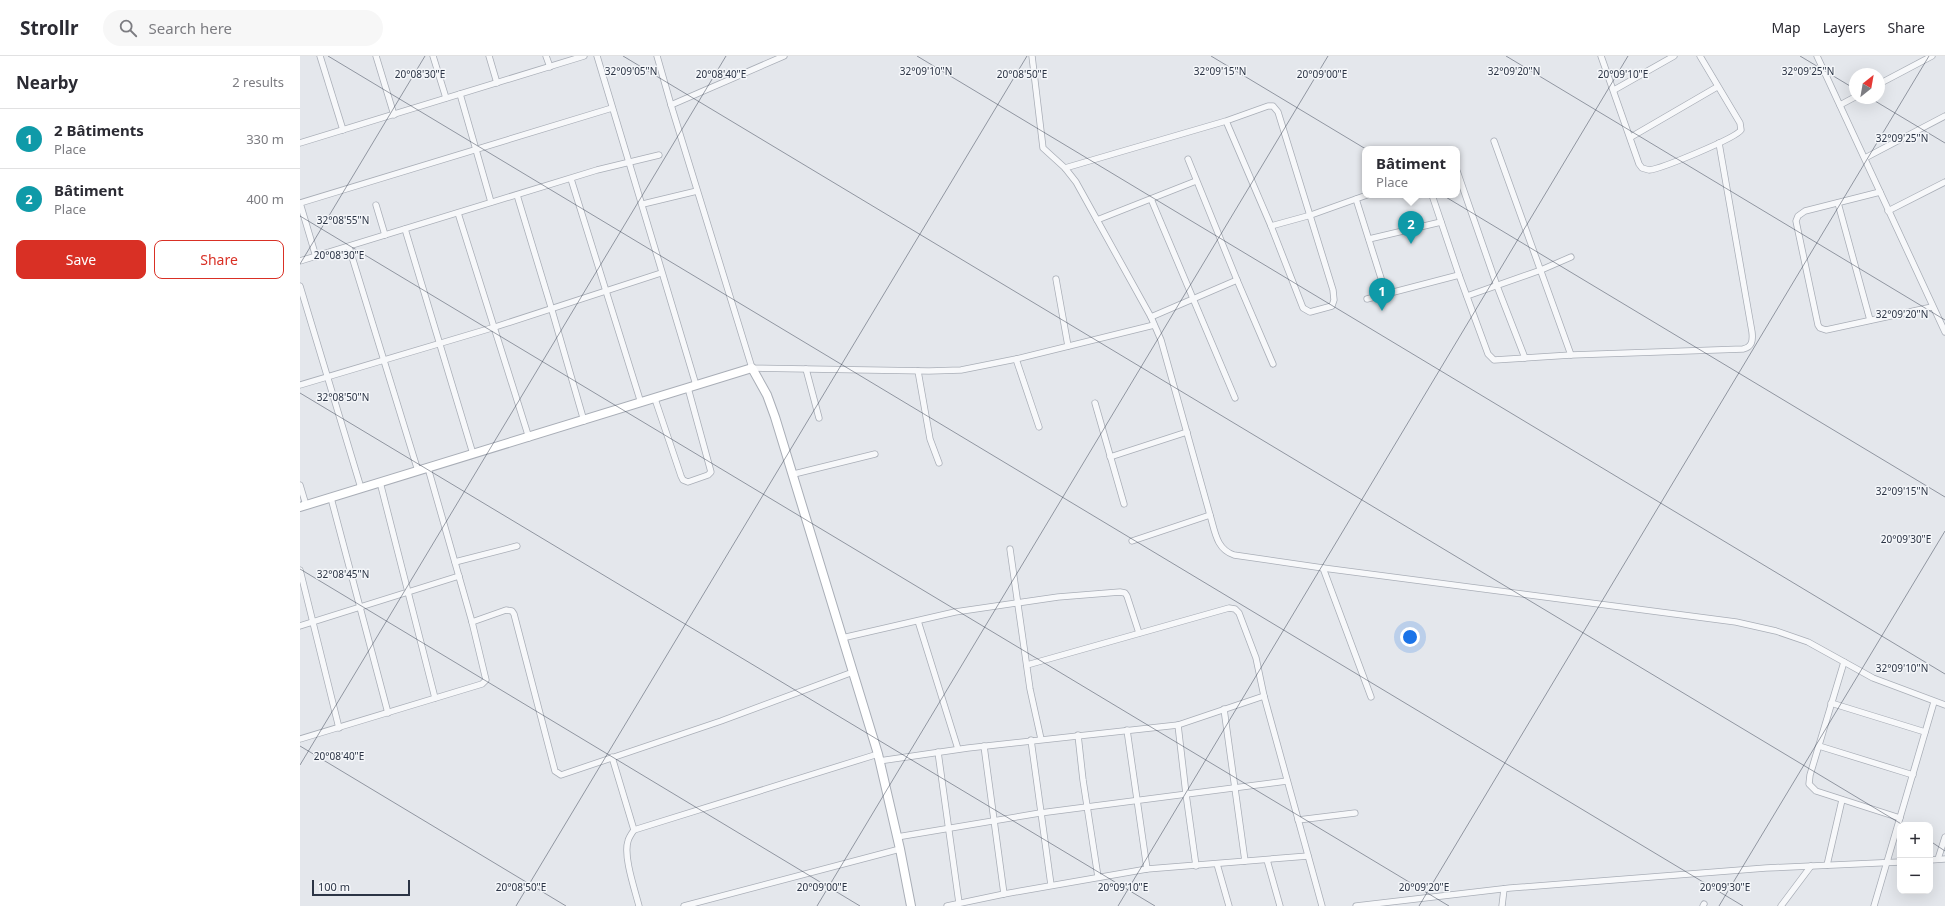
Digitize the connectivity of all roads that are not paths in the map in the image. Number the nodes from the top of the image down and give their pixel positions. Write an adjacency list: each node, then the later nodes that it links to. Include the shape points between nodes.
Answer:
1 (320, 56): 30 (street)
2 (376, 56): 27 (street)
3 (433, 56): 22 (street)
4 (489, 56): 18 (street)
5 (546, 56): 16 (street)
6 (584, 56): 16 (street)
7 (597, 56): 26 (street)
8 (657, 56): 24 (street)
9 (784, 56): 24 (street)
10 (1032, 56): 40 (street, via 1043,148)
11 (1601, 56): 20 (street)
12 (1674, 56): 20 (street)
13 (1700, 56): 19 (street)
14 (1817, 56): 25 (street)
15 (1932, 56): 17 (street)
16 (550, 67): 18 (street)
17 (1885, 81)
18 (497, 83): 21 (street)
19 (1717, 86): 31 (street); 34 (street, via 1741,126 1739,132)
20 (1614, 90): 31 (street)
21 (460, 94): 22 (street); 35 (street)
22 (446, 98): 27 (street)
23 (1849, 100): 25 (street)
24 (671, 105): 45 (street)
25 (1840, 105): 37 (street)
26 (612, 108): 35 (street); 39 (street)
27 (394, 114): 30 (street)
28 (1945, 116): 37 (street)
29 (1226, 120): 40 (street); 59 (street, via 1268,106 1276,109); 62 (street)
30 (343, 130): 33 (street)
31 (1630, 137): 34 (street, via 1639,164 1645,170 1653,170)
32 (1494, 141): 70 (street)
33 (300, 143)
34 (1719, 143): 91 (street, via 1752,344 1749,348 1743,349)
35 (476, 149): 52 (street); 53 (street)
36 (659, 155): 39 (street)
37 (1865, 158): 46 (street)
38 (1188, 159): 43 (street)
39 (630, 161): 41 (street); 55 (street)
40 (1065, 168): 60 (street, via 1076,182)
41 (571, 179): 47 (street); 77 (street)
42 (1460, 180): 76 (street)
43 (1196, 181): 50 (street); 74 (street)
44 (1945, 182): 57 (street)
45 (697, 191): 55 (street); 96 (street)
46 (1880, 192): 54 (street); 57 (street)
47 (517, 195): 52 (street); 82 (street)
48 (1362, 197): 51 (street)
49 (1433, 198): 61 (street)
50 (1151, 199): 60 (street); 80 (street)
51 (1356, 199): 59 (street); 65 (street)
52 (491, 202): 58 (street)
53 (300, 203): 67 (street)
54 (1838, 203): 85 (street); 85 (street, via 1801,212 1796,221 1818,325 1826,330)
55 (642, 204): 71 (street)
56 (376, 205): 64 (street)
57 (1888, 211): 83 (street)
58 (458, 213): 63 (street); 87 (street)
59 (1311, 216): 62 (street); 62 (street, via 1334,300 1332,306 1310,312 1305,311 1301,304)
60 (1097, 220): 84 (street)
61 (1441, 222): 65 (street); 72 (street)
62 (1271, 226)
63 (405, 229): 64 (street); 89 (street)
64 (385, 235): 66 (street)
65 (1369, 239): 78 (street)
66 (349, 247): 67 (street); 94 (street)
67 (316, 257): 69 (street)
68 (1571, 257): 70 (street)
69 (300, 262)
70 (1541, 270): 76 (street); 91 (street)
71 (661, 273): 77 (street); 101 (street)
72 (1459, 275): 78 (street); 79 (street)
73 (1056, 279): 90 (street)
74 (1236, 280): 80 (street); 95 (street)
75 (300, 286): 99 (street)
76 (1497, 286): 79 (street); 92 (street)
77 (605, 290): 82 (street); 105 (street)
78 (1386, 294): 81 (street)
79 (1467, 296): 92 (street, via 1491,358)
80 (1193, 299): 84 (street); 104 (street)
81 (1367, 299)
82 (551, 307): 87 (street); 108 (street)
83 (1932, 307): 85 (street); 88 (street)
84 (1151, 318): 86 (street)
85 (1870, 320)
86 (1154, 325): 90 (street); 110 (street, via 1161,340)
87 (494, 327): 89 (street); 111 (street)
88 (1945, 332)
89 (440, 343): 94 (street); 112 (street)
90 (1068, 346): 93 (street)
91 (1571, 355): 92 (street)
92 (1525, 358)
93 (1016, 359): 98 (street, via 961,370); 109 (street)
94 (383, 360): 99 (street); 117 (street)
95 (1273, 364)
96 (752, 368): 97 (street); 101 (street); 118 (street, via 771,404)
97 (806, 369): 98 (street); 107 (street)
98 (918, 371): 115 (street, via 930,439)
99 (328, 376): 100 (street); 121 (street)
100 (300, 385)
101 (696, 385): 102 (street)
102 (688, 388): 103 (street); 103 (street, via 711,472 688,482 681,476)
103 (655, 398): 105 (street)
104 (1235, 398)
105 (641, 403): 108 (street)
106 (1094, 403): 114 (street)
107 (819, 418)
108 (584, 421): 111 (street)
109 (1039, 427)
110 (1187, 432): 114 (street); 125 (street)
111 (530, 438): 112 (street)
112 (473, 454): 116 (street)
113 (875, 454): 118 (street)
114 (1110, 457): 123 (street)
115 (939, 463)
116 (428, 468): 117 (street); 129 (street)
117 (418, 471): 119 (street)
118 (794, 474): 141 (street)
119 (380, 482): 121 (street); 133 (street)
120 (300, 485): 124 (street)
121 (361, 488): 122 (street)
122 (330, 498): 124 (street); 135 (street)
123 (1124, 504)
124 (303, 506)
125 (1210, 515): 126 (street); 130 (street, via 1220,546 1228,553)
126 (1132, 541)
127 (517, 546): 129 (street)
128 (1010, 549): 134 (street)
129 (455, 562): 132 (street)
130 (1323, 568): 142 (street, via 1736,622 1790,635); 146 (street)
131 (300, 570): 137 (street)
132 (459, 576): 133 (street); 138 (street)
133 (409, 592): 135 (street); 147 (street)
134 (1018, 604): 136 (street, via 955,612); 140 (street, via 1058,597 1125,593); 143 (street)
135 (361, 606): 137 (street); 152 (street)
136 (918, 621): 141 (street); 163 (street)
137 (313, 622): 139 (street); 154 (street)
138 (472, 622): 147 (street, via 486,680 482,684); 165 (street, via 506,610 514,614 557,773 561,775)
139 (300, 626)
140 (1139, 632): 143 (street); 145 (street, via 1220,610 1235,609 1239,613 1256,658)
141 (842, 638): 144 (street)
142 (1844, 662): 148 (street, via 1873,678); 149 (street)
143 (1027, 665): 159 (street)
144 (853, 672): 165 (street, via 722,721); 166 (street)
145 (1264, 696): 151 (street); 168 (street)
146 (1371, 697)
147 (435, 698): 152 (street)
148 (1934, 702): 150 (street); 156 (street)
149 (1831, 703): 156 (street); 162 (street)
150 (1945, 705)
151 (1224, 709): 153 (street); 169 (street)
152 (388, 713): 154 (street)
153 (1178, 725): 155 (street); 170 (street)
154 (338, 728): 158 (street)
155 (1127, 730): 157 (street); 171 (street)
156 (1925, 732): 167 (street)
157 (1078, 735): 159 (street); 173 (street)
158 (300, 739)
159 (1041, 739): 160 (street)
160 (1031, 740): 161 (street); 174 (street)
161 (984, 746): 163 (street); 178 (street)
162 (1819, 746): 167 (street); 172 (street, via 1809,784 1816,791)
163 (958, 749): 164 (street)
164 (938, 752): 166 (street); 179 (street)
165 (612, 757): 180 (street)
166 (878, 757): 180 (street); 181 (street)
167 (1912, 775): 176 (street)
168 (1288, 782): 169 (street); 177 (street)
169 (1236, 788): 170 (street); 189 (street)
170 (1186, 794): 171 (street); 194 (street)
171 (1138, 800): 173 (street); 196 (street)
172 (1842, 800): 176 (street); 193 (street)
173 (1088, 807): 174 (street); 197 (street)
174 (1040, 813): 178 (street); 198 (street)
175 (1355, 813): 177 (street)
176 (1900, 818): 191 (street)
177 (1298, 820): 184 (street)
178 (993, 821): 179 (street); 200 (street)
179 (947, 828): 181 (street); 201 (street)
180 (634, 830): 202 (street, via 627,846 630,873)
181 (897, 837): 183 (street)
182 (1945, 837): 185 (street)
183 (900, 849): 203 (street); 204 (street)
184 (1308, 856): 187 (street); 208 (street)
185 (1938, 859): 186 (street); 188 (street)
186 (1945, 859)
187 (1267, 860): 189 (street); 207 (street)
188 (1933, 860)
189 (1245, 861): 192 (street)
190 (1897, 862): 191 (street)
191 (1886, 863): 193 (street); 212 (street)
192 (1217, 864): 194 (street); 206 (street)
193 (1827, 865): 195 (street)
194 (1196, 866): 196 (street)
195 (1811, 866): 199 (street); 211 (street)
196 (1147, 869): 197 (street)
197 (1098, 877): 198 (street)
198 (1051, 886): 200 (street)
199 (1504, 889): 209 (street); 210 (street)
200 (1004, 894): 201 (street)
201 (959, 903): 205 (street)
202 (639, 906)
203 (684, 906)
204 (911, 906)
205 (947, 906)
206 (1229, 906)
207 (1280, 906)
208 (1322, 906)
209 (1356, 906)
210 (1502, 906)
211 (1781, 906)
212 (1874, 906)

